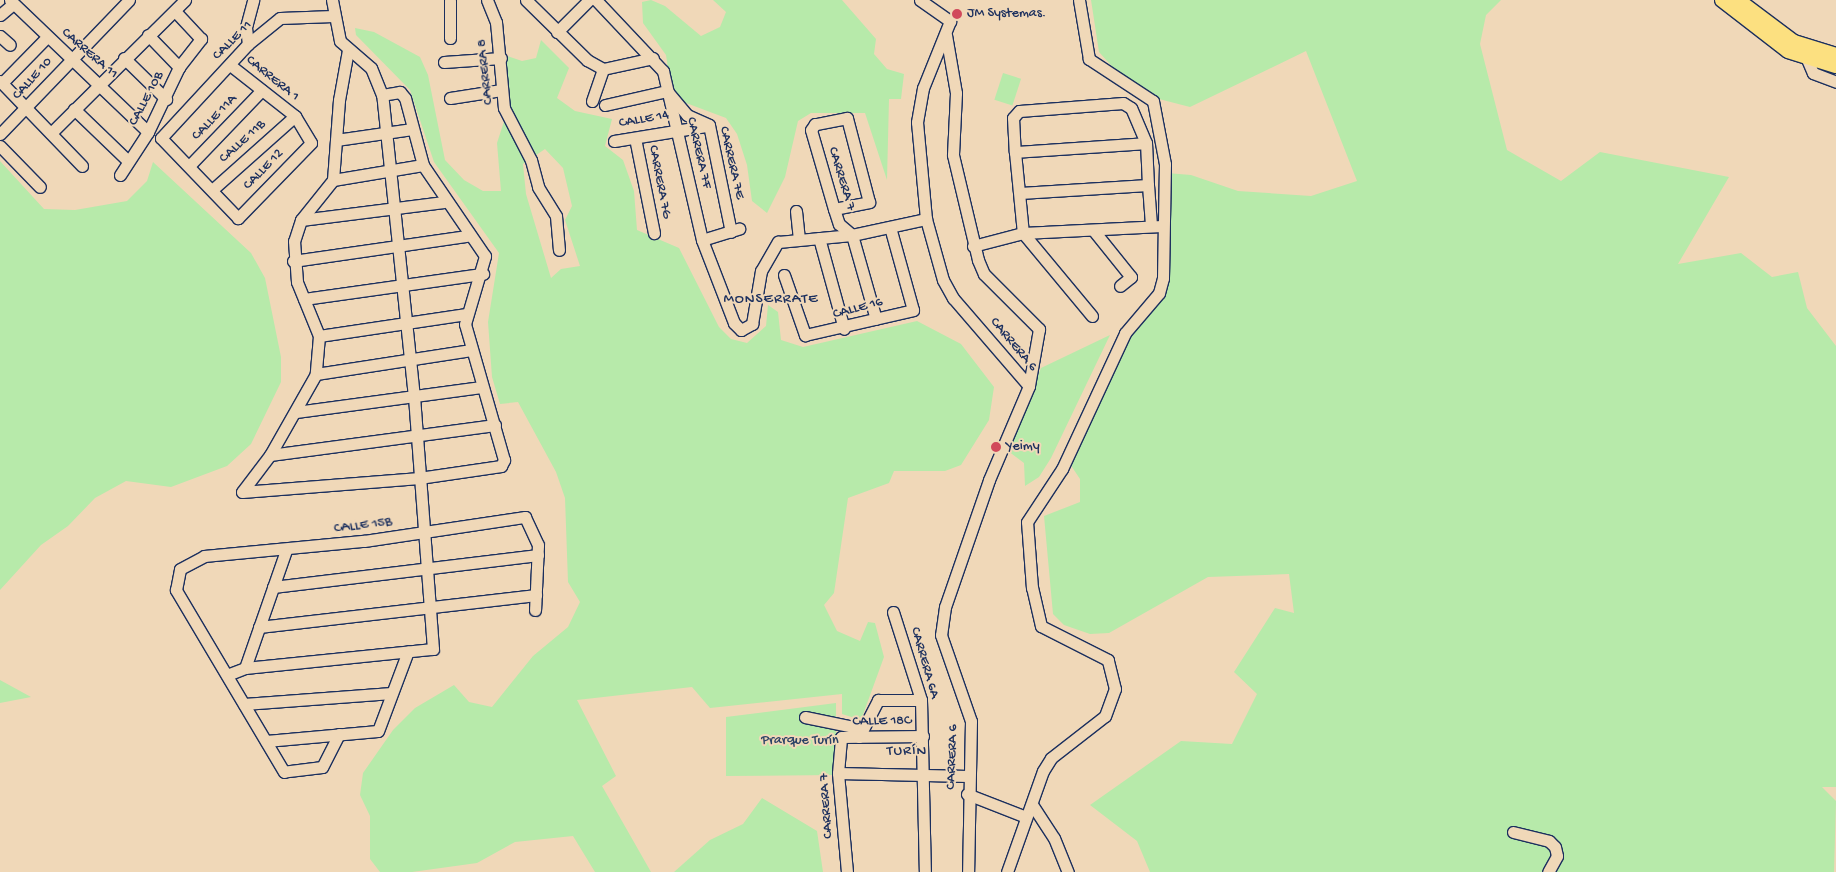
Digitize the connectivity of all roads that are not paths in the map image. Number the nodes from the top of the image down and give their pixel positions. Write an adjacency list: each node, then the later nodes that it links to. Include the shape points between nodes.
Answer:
1 (129, 0): 31 (street, CALLE 10)
2 (185, 0): 15 (street)
3 (253, 0): 24 (street, via 246,27)
4 (332, 0): 17 (street)
5 (450, 0): 23 (street)
6 (487, 0): 29 (street, CARRERA 8, via 496,22)
7 (526, 0): 18 (street)
8 (589, 0): 18 (street)
9 (596, 0): 30 (street, CARRERA 7F)
10 (920, 0): 20 (street, via 950,21)
11 (1079, 0): 83 (street, via 1089,59 1154,101 1165,164)
12 (1722, 0): 32 (main road, via 1770,40)
13 (1738, 0): 27 (main road, via 1794,42)
14 (11, 2): 16 (street); 22 (street, CARRERA 11)
15 (175, 11): 19 (street); 36 (street, CALLE 10B, via 201,38)
16 (0, 15)
17 (333, 16): 24 (street, CALLE 11, via 288,14); 26 (street)
18 (557, 32): 37 (street)
19 (148, 35): 28 (street); 36 (street)
20 (946, 35): 81 (street, CARRERA 6, via 934,56 918,122); 94 (street, via 956,94 953,155)
21 (0, 36): 25 (street)
22 (46, 37): 31 (street, CARRERA 11); 38 (street)
23 (450, 38)
24 (248, 44): 34 (street, CALLE 11)
25 (10, 45)
26 (348, 50): 44 (street, via 372,68); 60 (street)
27 (1836, 55)
28 (124, 58): 39 (street); 46 (street)
29 (501, 58): 33 (street); 42 (street, CARRERA 8)
30 (652, 58): 37 (street); 43 (street, CARRERA 7F, via 663,71)
31 (72, 59): 39 (street, CARRERA 11); 49 (street, CALLE 10)
32 (1807, 59): 35 (main road); 40 (street, via 1813,73)
33 (444, 62)
34 (230, 65): 41 (street, CARRERA 1); 69 (street, CALLE 11, via 160,138)
35 (1836, 66)
36 (179, 67): 46 (street, CALLE 10B)
37 (603, 69): 47 (street)
38 (1, 82): 49 (street)
39 (100, 82): 50 (street); 55 (street, CARRERA 11)
40 (1836, 82)
41 (262, 90): 51 (street, CARRERA 1); 69 (street, CALLE 11A)
42 (501, 90): 45 (street); 95 (street, CARRERA 8, via 504,108 532,160 538,187 558,221)
43 (668, 92): 48 (street); 52 (street, CARRERA 7E, via 687,115); 54 (street, CARRERA 7F)
44 (382, 95): 53 (street, via 400,92 405,98); 57 (street)
45 (450, 98)
46 (166, 99): 55 (street, CALLE 10B)
47 (592, 101)
48 (605, 104)
49 (28, 108): 56 (street); 58 (street, CALLE 10)
50 (74, 109): 56 (street); 66 (street)
51 (294, 116): 62 (street, CARRERA 1); 75 (street, CALLE 11B)
52 (709, 125): 54 (street, CALLE 14); 92 (street, CARRERA 7E, via 735,230)
53 (412, 129): 57 (street); 67 (street)
54 (677, 129): 59 (street, CALLE 14); 92 (street, CARRERA 7F)
55 (148, 132): 66 (street, CALLE 10B)
56 (51, 133): 68 (street)
57 (385, 133): 60 (street); 70 (street)
58 (0, 134)
59 (634, 138): 61 (street, CALLE 14); 86 (street, CARRERA 7G)
60 (336, 140): 72 (street)
61 (614, 141)
62 (310, 143): 75 (street, CALLE 12, via 238,218)
63 (1146, 144): 65 (street); 65 (street, via 1132,108 1123,103 1019,111 1013,118); 73 (street)
64 (0, 146): 74 (street)
65 (1015, 152): 76 (street)
66 (128, 161): 71 (street, CALLE 10B)
67 (423, 165): 70 (street); 77 (street)
68 (82, 166)
69 (189, 166): 75 (street)
70 (388, 172): 72 (street); 78 (street)
71 (120, 175)
72 (332, 180): 82 (street)
73 (1148, 185): 76 (street); 83 (street)
74 (40, 187)
75 (212, 190)
76 (1020, 193): 87 (street)
77 (444, 202): 78 (street); 89 (street)
78 (391, 208): 82 (street); 93 (street)
79 (834, 209): 79 (street, CARRERA 7, via 811,130 814,124 847,118 869,202); 88 (street, CARRERA 7, via 839,224)
80 (796, 211): 91 (street)
81 (926, 219): 84 (street); 111 (street, CARRERA 6, via 943,280 954,298)
82 (301, 220): 96 (street)
83 (1156, 225): 85 (street); 145 (street, via 1163,278 1158,293 1124,333 1062,470 1027,522 1032,588 1041,626 1108,660 1115,688 1105,716 1051,758)
84 (890, 227): 88 (street); 104 (street, CALLE 16, via 913,310)
85 (1094, 231): 87 (street); 100 (street, via 1131,277)
86 (654, 233)
87 (1023, 233): 94 (street); 103 (street)
88 (852, 235): 90 (street); 104 (street, CARRERA 7)
89 (468, 236): 93 (street); 97 (street, via 480,244 485,256)
90 (819, 238): 91 (street); 106 (street)
91 (799, 239): 92 (street, CARRERA 7F, via 778,242 767,254 752,324 741,330 734,323)
92 (702, 240)
93 (395, 246): 96 (street); 99 (street)
94 (973, 246): 111 (street, via 984,274 1039,329)
95 (559, 250)
96 (292, 261): 101 (street)
97 (483, 274): 99 (street); 102 (street)
98 (784, 275): 106 (street, CALLE 16, via 802,331 811,336)
99 (399, 286): 101 (street); 105 (street)
100 (1120, 286)
101 (304, 299): 107 (street)
102 (466, 314): 105 (street); 108 (street)
103 (1092, 316)
104 (876, 319): 106 (street, CALLE 16)
105 (404, 322): 107 (street); 109 (street)
106 (844, 329)
107 (318, 336): 110 (street)
108 (471, 350): 109 (street); 112 (street)
109 (409, 360): 110 (street); 113 (street)
110 (316, 374): 114 (street)
111 (1029, 386): 143 (street, CARRERA 6, via 998,457 945,607 941,635 944,651 971,721)
112 (481, 387): 113 (street); 115 (street)
113 (414, 397): 114 (street); 116 (street)
114 (296, 412): 117 (street)
115 (495, 424): 116 (street); 118 (street, via 504,460 501,466)
116 (416, 434): 117 (street); 118 (street)
117 (270, 455): 118 (street, via 242,492)
118 (418, 478): 119 (street)
119 (422, 534): 120 (street, CALLE 15B); 121 (street, CALLE 15B, via 525,517 534,530); 122 (street)
120 (286, 550): 123 (street); 131 (street, CALLE 15B, via 204,556 180,569 176,590)
121 (538, 555): 122 (street); 124 (street)
122 (427, 571): 123 (street); 125 (street)
123 (273, 587): 128 (street)
124 (536, 595): 125 (street); 126 (street)
125 (430, 608): 128 (street); 129 (street, via 434,648)
126 (535, 610)
127 (894, 612): 133 (street, CARRERA 6A)
128 (259, 627): 130 (street)
129 (408, 651): 130 (street); 132 (street)
130 (245, 668): 131 (street)
131 (226, 675): 134 (street)
132 (392, 693): 134 (street); 137 (street, via 378,731)
133 (921, 700): 136 (street, via 878,700); 138 (street, CARRERA 6A)
134 (244, 704): 140 (street)
135 (806, 717): 136 (street)
136 (861, 733): 138 (street, CALLE 18C); 139 (street, CALLE 18C)
137 (338, 734): 140 (street); 140 (street, via 322,767 284,772)
138 (922, 736): 142 (street, CARRERA 6A)
139 (842, 738): 141 (street, CARRERA 7)
140 (266, 741)
141 (838, 773): 142 (street); 148 (street, CARRERA 7)
142 (921, 775): 143 (street); 149 (street, CARRERA 6A)
143 (968, 776): 144 (street, CARRERA 6)
144 (967, 794): 146 (street); 150 (street, CARRERA 6)
145 (1033, 806): 146 (street); 152 (street, via 1054,838)
146 (1026, 817): 151 (street)
147 (1513, 832): 153 (street, via 1549,841 1555,847 1557,856)
148 (847, 872)
149 (925, 872)
150 (968, 872)
151 (1007, 872)
152 (1068, 872)
153 (1548, 872)

